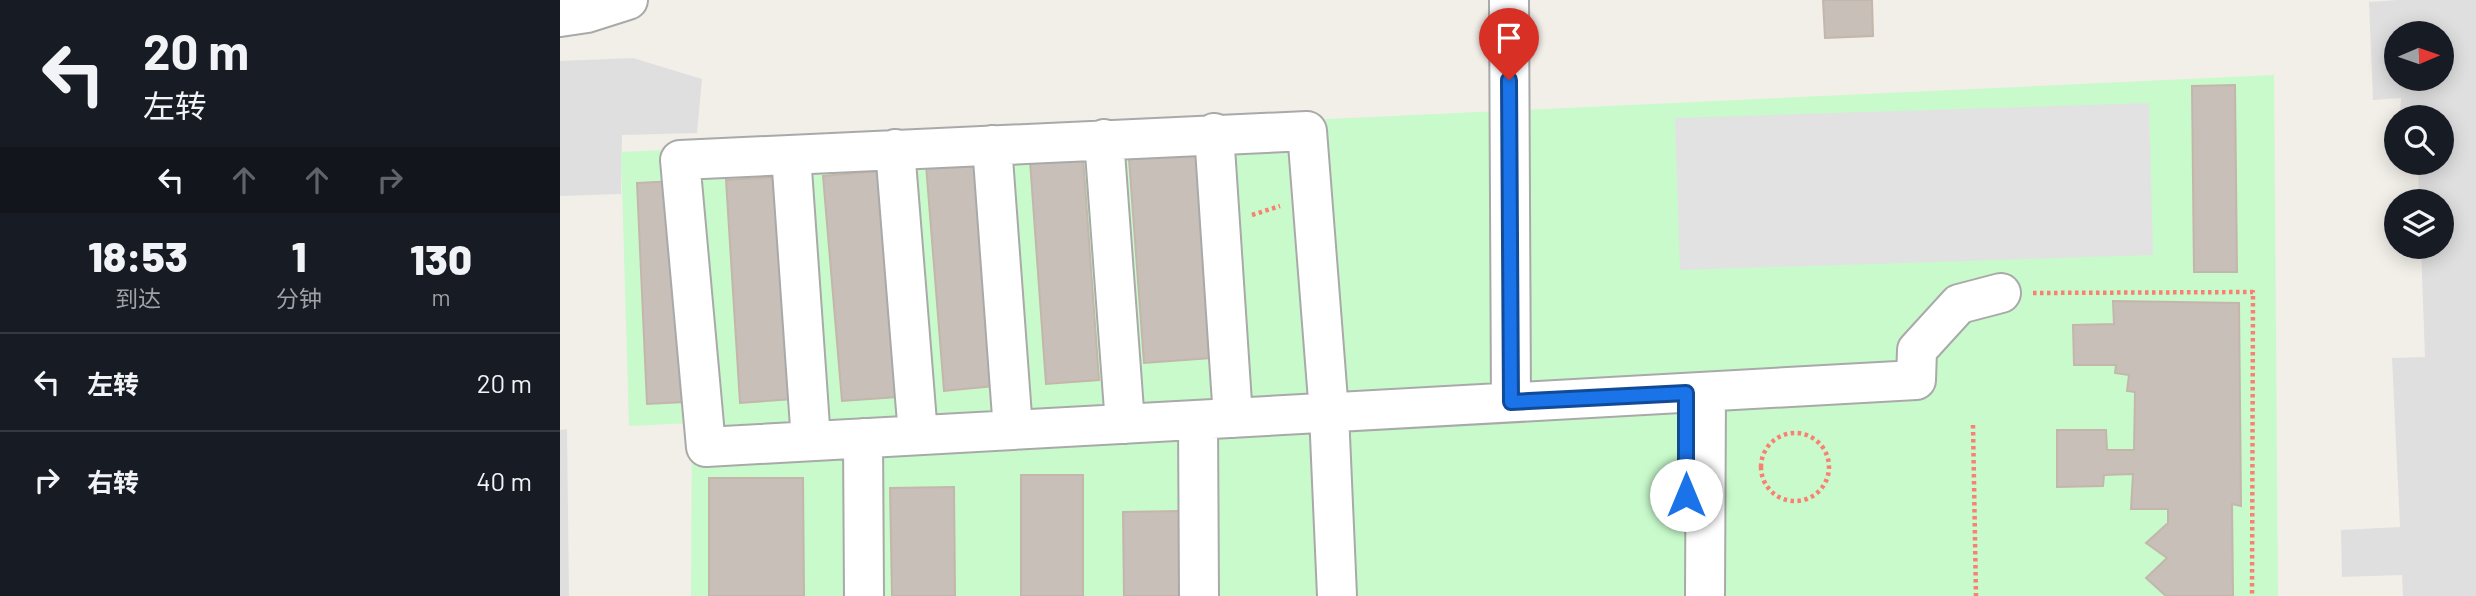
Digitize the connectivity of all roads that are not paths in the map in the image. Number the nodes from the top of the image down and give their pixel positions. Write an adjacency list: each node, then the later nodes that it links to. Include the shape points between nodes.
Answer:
1 (628, 0): 3 (street)
2 (1509, 0): 11 (street)
3 (560, 18)
4 (1214, 133): 5 (street); 12 (street, via 1307,131); 13 (street, via 1220,228)
5 (1104, 139): 6 (street); 14 (street)
6 (992, 145): 7 (street); 15 (street)
7 (895, 149): 8 (street); 16 (street)
8 (792, 155): 18 (street); 18 (street, via 680,160 706,447)
9 (2001, 293): 10 (street, via 1959,304 1917,350 1916,380)
10 (1696, 393): 11 (street); 22 (street); 23 (street)
11 (1511, 402): 12 (street)
12 (1329, 413): 13 (street); 21 (street)
13 (1215, 419): 14 (street); 20 (street)
14 (1125, 424): 15 (street)
15 (1013, 430): 16 (street)
16 (918, 435): 17 (street)
17 (863, 438): 18 (street); 19 (street)
18 (811, 441)
19 (864, 596)
20 (1199, 596)
21 (1337, 596)
22 (1685, 596)
23 (1706, 596)

